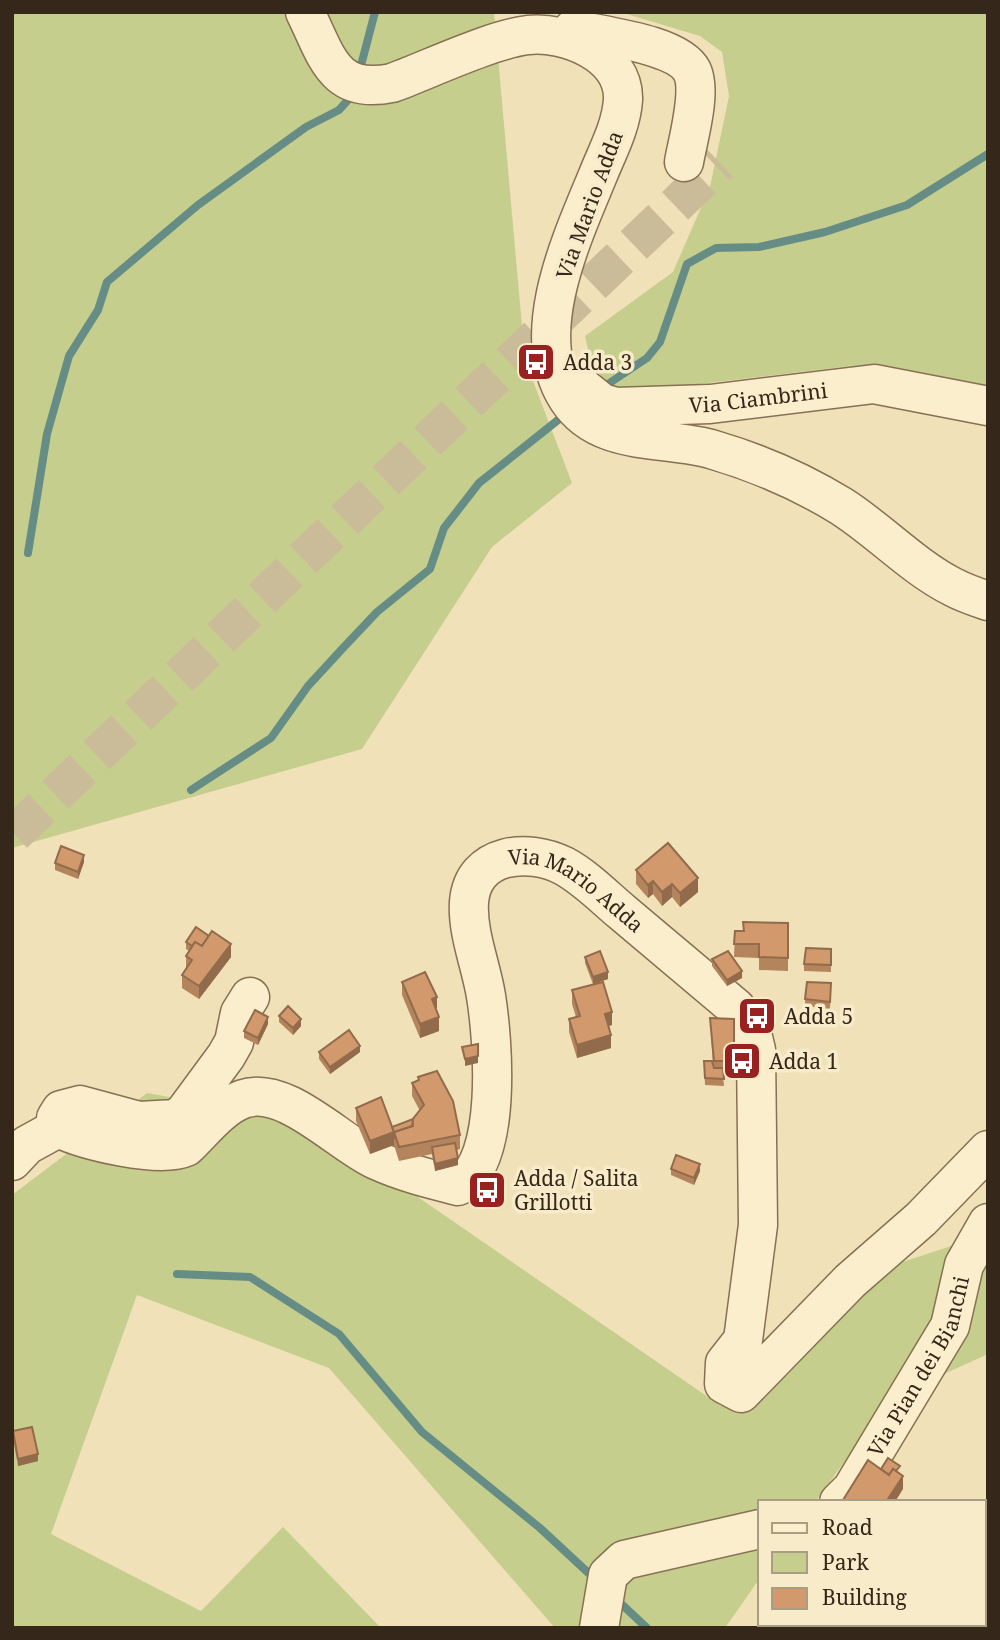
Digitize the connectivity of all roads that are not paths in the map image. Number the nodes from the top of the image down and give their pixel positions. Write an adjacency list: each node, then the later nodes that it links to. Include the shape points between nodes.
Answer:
1 (305, 12): 2 (street, Via Mario Adda, via 335,71 345,80 374,86 514,38)
2 (546, 36): 3 (street, via 559,26 656,48 682,59 693,73 694,107); 4 (street, Via Mario Adda, via 567,39 600,54 623,97 618,130 574,233 553,309)
3 (684, 162)
4 (551, 349): 5 (street, Via Ciambrini, via 584,389 615,407 710,404 874,384); 6 (street, Via Mario Adda, via 553,369 568,399 592,422 635,438 713,449 784,476 841,506 951,586)
5 (988, 406)
6 (988, 601)
7 (250, 997): 8 (street, via 240,1013 234,1042 184,1113 166,1122 139,1121 80,1105 61,1110 56,1118)
8 (58, 1128): 9 (street, Via Mario Adda, via 129,1146 177,1152 233,1104 244,1098 267,1098 295,1109 383,1164 458,1186 467,1181 485,1151 492,1087 487,999 470,922 470,893 494,863 519,854 546,859 577,875 736,1008 751,1028 756,1050 758,1225 743,1340 725,1363 724,1384 741,1393); 10 (street, via 27,1145)
9 (988, 1150)
10 (12, 1161)
11 (988, 1223): 12 (street, Via Pian dei Bianchi, via 964,1265 950,1326)
12 (841, 1500)
13 (758, 1529): 14 (street, via 624,1560 608,1576)
14 (599, 1628)

